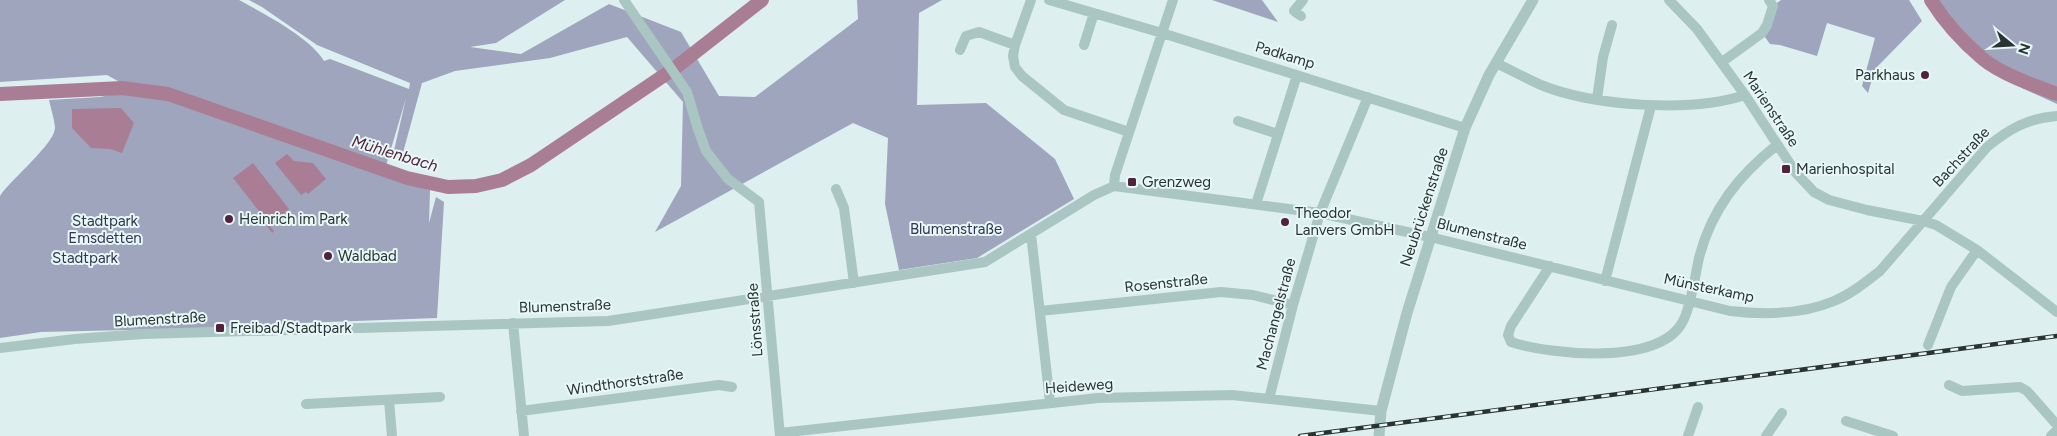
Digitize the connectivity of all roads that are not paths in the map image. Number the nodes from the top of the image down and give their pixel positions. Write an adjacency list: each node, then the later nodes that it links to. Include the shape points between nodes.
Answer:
1 (624, 0): 40 (street, Lönsstraße, via 687,92 706,151 728,179 759,202)
2 (1031, 0): 13 (street)
3 (1049, 0): 9 (street, Padkamp)
4 (1173, 0): 12 (street)
5 (1303, 0): 10 (street, via 1294,11)
6 (1533, 0): 17 (street, Neubrückenstraße)
7 (1669, 0): 16 (street, Marienstraße, via 1698,29)
8 (1769, 0): 16 (street, via 1773,6 1762,33)
9 (1094, 13): 12 (street, Padkamp); 14 (street)
10 (1301, 16)
11 (1612, 25): 21 (street)
12 (1162, 32): 18 (street, Padkamp); 26 (street)
13 (1015, 45): 15 (street, via 979,32 966,36); 26 (street, via 1013,56 1018,71 1064,110)
14 (1084, 45)
15 (960, 50)
16 (1722, 62): 19 (street, Marienstraße)
17 (1496, 63): 21 (street, via 1540,85); 25 (street, Neubrückenstraße)
18 (1297, 75): 20 (street, Padkamp); 27 (street)
19 (1745, 95): 22 (street, via 1730,100); 28 (street, Marienstraße)
20 (1368, 97): 25 (street, Padkamp); 32 (street, Machangelstraße)
21 (1597, 99): 22 (street)
22 (1651, 106): 38 (street)
23 (2057, 116): 33 (street, Bachstraße, via 2038,117 2005,133 1987,148)
24 (1238, 121): 27 (street)
25 (1465, 128): 35 (street, Neubrückenstraße)
26 (1129, 132): 29 (street)
27 (1278, 134): 31 (street)
28 (1777, 144): 33 (street, Marienstraße, via 1796,173 1814,192 1829,200); 41 (street, via 1756,161 1715,214 1704,237)
29 (1114, 186): 31 (street, Blumenstraße); 34 (street, Blumenstraße)
30 (836, 188): 39 (street, via 844,208)
31 (1256, 204): 32 (street, Blumenstraße)
32 (1320, 213): 35 (street, Blumenstraße); 42 (street, Machangelstraße)
33 (1923, 221): 36 (street, Marienstraße, via 1936,225); 41 (street, Münsterkamp, via 1880,271 1834,301 1773,314 1730,310)
34 (1031, 234): 39 (street, Blumenstraße, via 985,262); 43 (street)
35 (1430, 237): 37 (street, Blumenstraße); 57 (street, Neubrückenstraße, via 1406,313)
36 (1978, 250): 44 (street, Marienstraße); 46 (street, via 1951,287)
37 (1550, 266): 38 (street, Blumenstraße); 41 (street, via 1511,326 1508,335 1511,342 1548,351 1586,354 1622,352 1648,346 1675,333 1683,321)
38 (1605, 281): 41 (street, Münsterkamp)
39 (854, 283): 40 (street, Blumenstraße)
40 (767, 297): 45 (street, Blumenstraße, via 608,321); 62 (street, Lönsstraße)
41 (1689, 300)
42 (1293, 305): 43 (street, Rosenstraße, via 1253,295 1221,292); 51 (street, Machangelstraße)
43 (1040, 311): 53 (street)
44 (2057, 312)
45 (513, 323): 47 (street, Blumenstraße, via 143,334); 56 (street)
46 (1928, 345)
47 (0, 348)
48 (1949, 384): 60 (street, via 1962,392 2020,387)
49 (732, 387): 56 (street, Windthorststraße, via 719,385)
50 (440, 397): 52 (street)
51 (1269, 399): 53 (street, Heideweg, via 1232,395); 57 (street, Heideweg)
52 (389, 400): 54 (street); 63 (street)
53 (1050, 402): 62 (street, Heideweg)
54 (306, 404)
55 (1698, 408): 66 (street)
56 (521, 411): 64 (street)
57 (1381, 411): 65 (street, Neubrückenstraße)
58 (1782, 413): 67 (street)
59 (1846, 421): 68 (street)
60 (2057, 425)
61 (2057, 430): 69 (street)
62 (780, 435)
63 (392, 436)
64 (524, 436)
65 (1379, 436)
66 (1688, 436)
67 (1766, 436)
68 (1893, 436)
69 (2051, 436)

